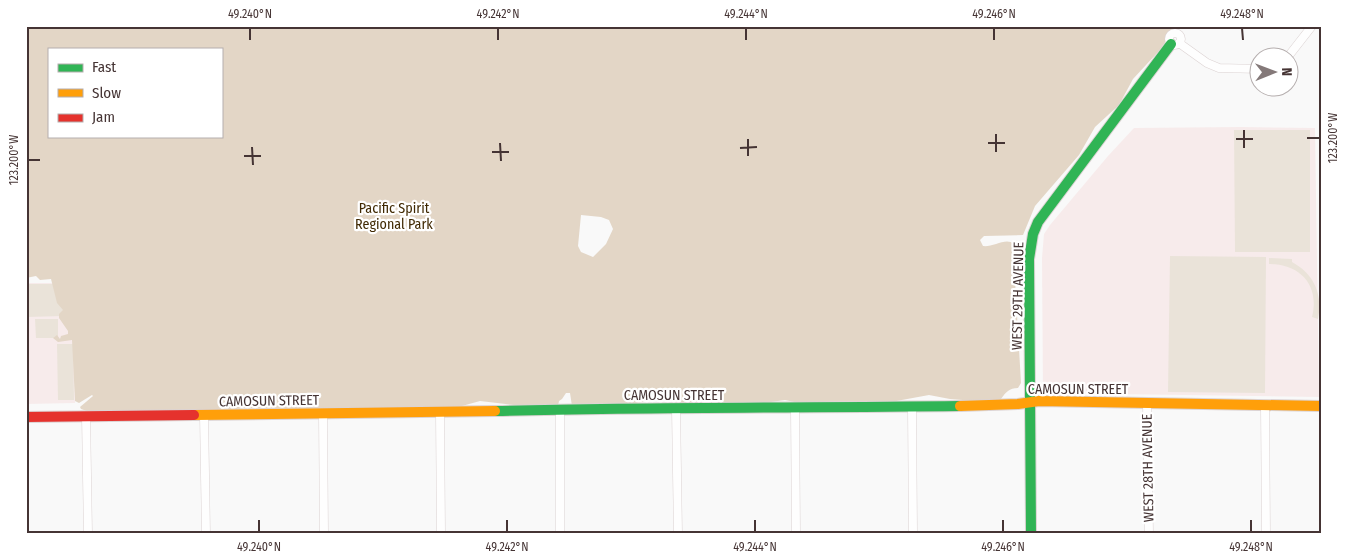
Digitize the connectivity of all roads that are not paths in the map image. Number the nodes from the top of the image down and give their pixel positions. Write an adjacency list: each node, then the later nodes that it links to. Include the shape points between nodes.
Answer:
1 (1184, 26): 3 (street, via 1178,34 1170,35 1169,40)
2 (1312, 26): 4 (street)
3 (1175, 43): 5 (street, via 1219,68); 6 (street, WEST 29TH AVENUE, via 1093,146 1038,222 1033,234 1029,259)
4 (1295, 48)
5 (1250, 70)
6 (1030, 402): 7 (street, CAMOSUN STREET); 9 (street, CAMOSUN STREET); 27 (street, WEST 29TH AVENUE)
7 (1147, 403): 8 (street, CAMOSUN STREET); 28 (street, WEST 28TH AVENUE)
8 (1265, 405): 10 (street, CAMOSUN STREET); 29 (street)
9 (912, 406): 11 (street, CAMOSUN STREET); 26 (street)
10 (1321, 406)
11 (794, 408): 13 (street, CAMOSUN STREET); 25 (street)
12 (560, 409): 13 (street, CAMOSUN STREET); 14 (street, CAMOSUN STREET); 23 (street)
13 (676, 409): 24 (street)
14 (440, 412): 15 (street, CAMOSUN STREET); 22 (street)
15 (323, 414): 16 (street, CAMOSUN STREET); 21 (street)
16 (204, 415): 18 (street, CAMOSUN STREET); 20 (street)
17 (26, 416): 18 (street, CAMOSUN STREET)
18 (86, 416): 19 (street)
19 (88, 534)
20 (206, 534)
21 (324, 534)
22 (441, 534)
23 (560, 534)
24 (678, 534)
25 (796, 534)
26 (913, 534)
27 (1031, 534)
28 (1148, 534)
29 (1266, 534)

